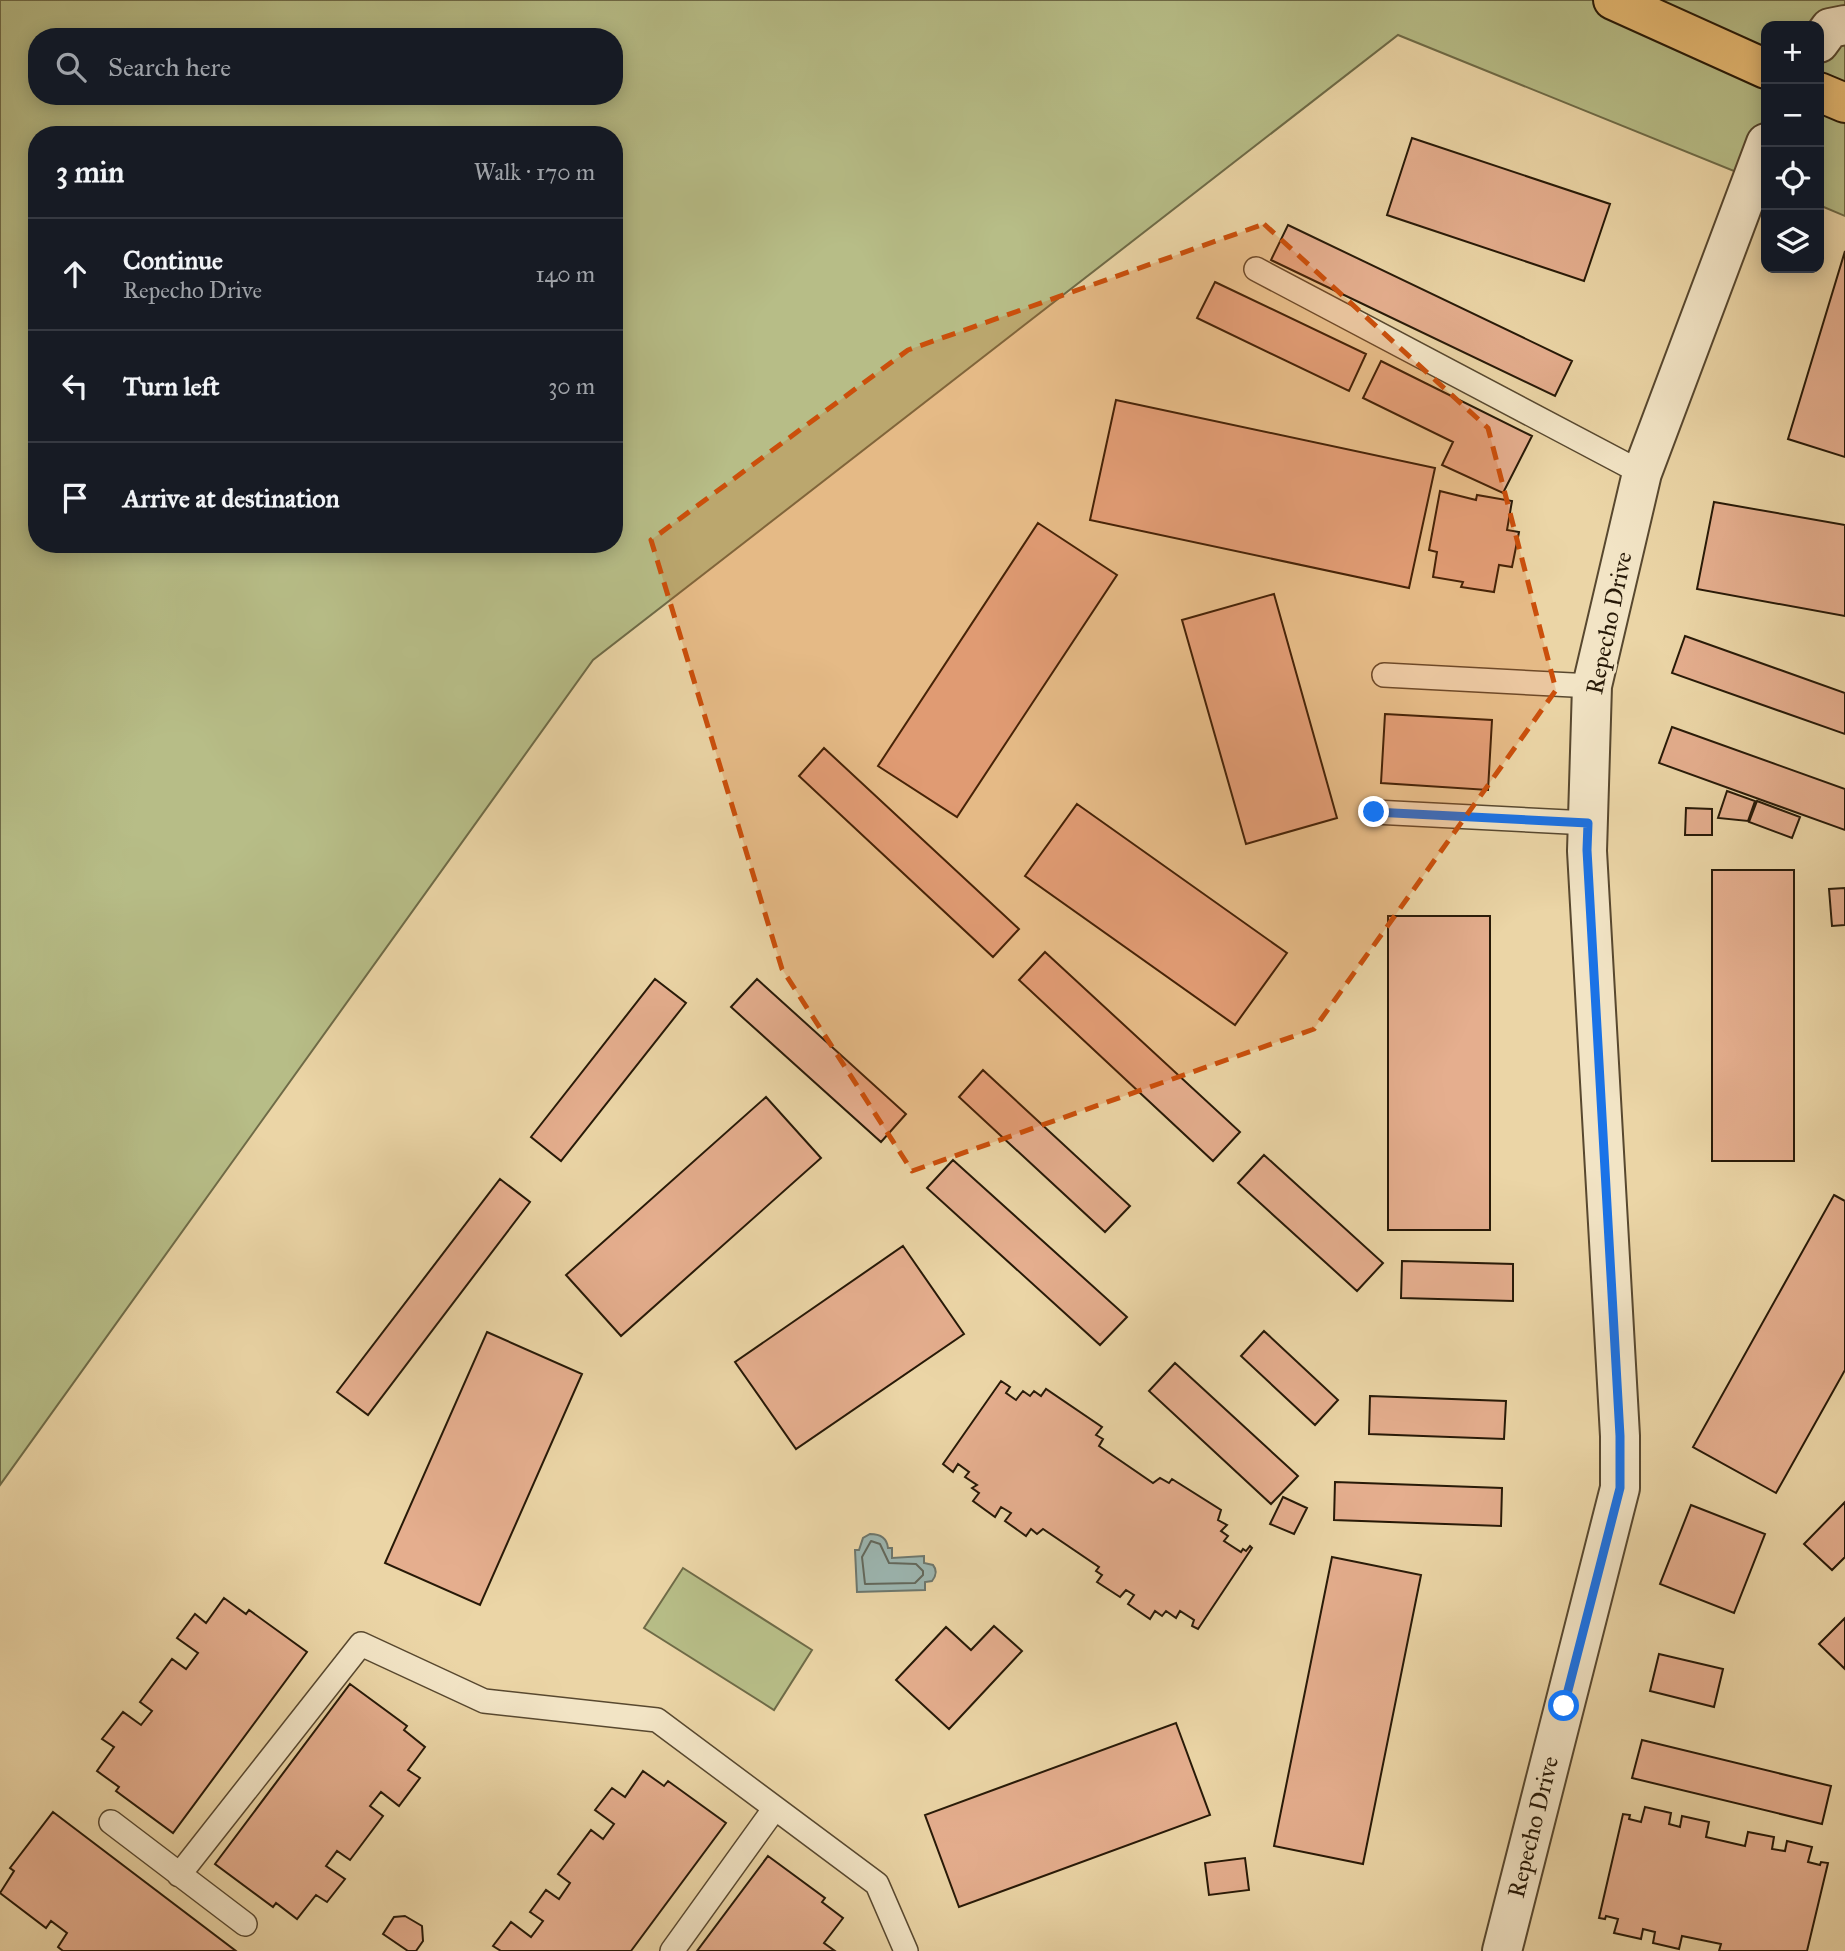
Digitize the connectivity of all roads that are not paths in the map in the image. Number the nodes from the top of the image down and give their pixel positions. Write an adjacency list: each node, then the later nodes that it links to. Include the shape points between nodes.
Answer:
1 (1613, 0): 4 (main road)
2 (1845, 25): 3 (street, via 1830,28)
3 (1824, 36)
4 (1761, 67)
5 (1824, 94): 6 (main road)
6 (1845, 103)
7 (1764, 147): 9 (street, Repecho Drive)
8 (1256, 269): 9 (lane)
9 (1642, 473): 11 (street, Repecho Drive)
10 (1384, 675): 11 (lane)
11 (1592, 686): 13 (street, Repecho Drive)
12 (1374, 812): 13 (lane)
13 (1588, 823): 20 (street, Repecho Drive, via 1620,1488)
14 (775, 1808): 16 (lane, via 657,1720 484,1701 361,1644); 18 (lane); 19 (lane, via 877,1884)
15 (111, 1822): 16 (lane)
16 (179, 1875): 17 (lane)
17 (245, 1924)
18 (672, 1951)
19 (906, 1951)
20 (1502, 1951)

